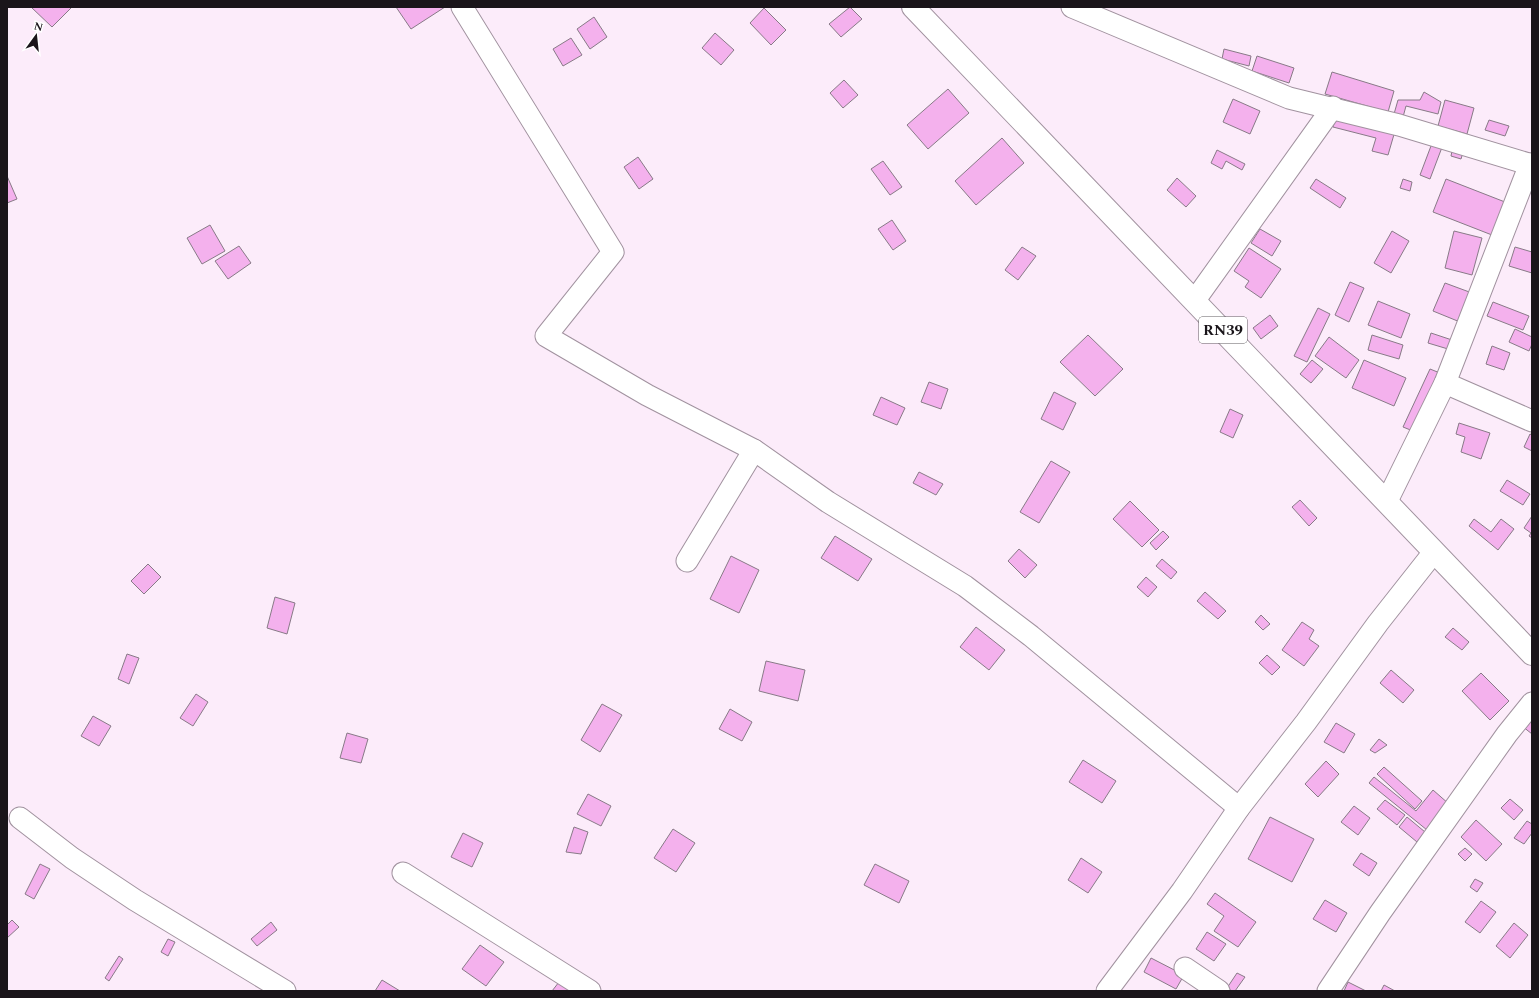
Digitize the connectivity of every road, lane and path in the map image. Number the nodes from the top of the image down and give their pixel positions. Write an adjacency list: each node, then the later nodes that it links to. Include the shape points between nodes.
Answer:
1 (462, 7): 9 (street, via 613,252 546,336 647,395)
2 (913, 7): 6 (highway, RN39)
3 (1072, 7): 4 (street, via 1289,98)
4 (1333, 107): 5 (street); 6 (street)
5 (1531, 164): 7 (street)
6 (1195, 300): 10 (highway, RN39)
7 (1445, 383): 8 (street); 10 (street)
8 (1532, 421)
9 (754, 450): 12 (street); 15 (street, via 828,502 971,590 1031,636)
10 (1387, 501): 11 (highway, RN39)
11 (1434, 552): 13 (highway, RN39); 15 (street)
12 (687, 561)
13 (1532, 654)
14 (1532, 703): 23 (street, via 1375,919)
15 (1239, 808): 21 (street, via 1182,892)
16 (20, 818): 19 (street, via 72,858 134,900)
17 (403, 873): 20 (street)
18 (1185, 968): 22 (street)
19 (285, 991)
20 (590, 991)
21 (1107, 991)
22 (1219, 991)
23 (1328, 991)

